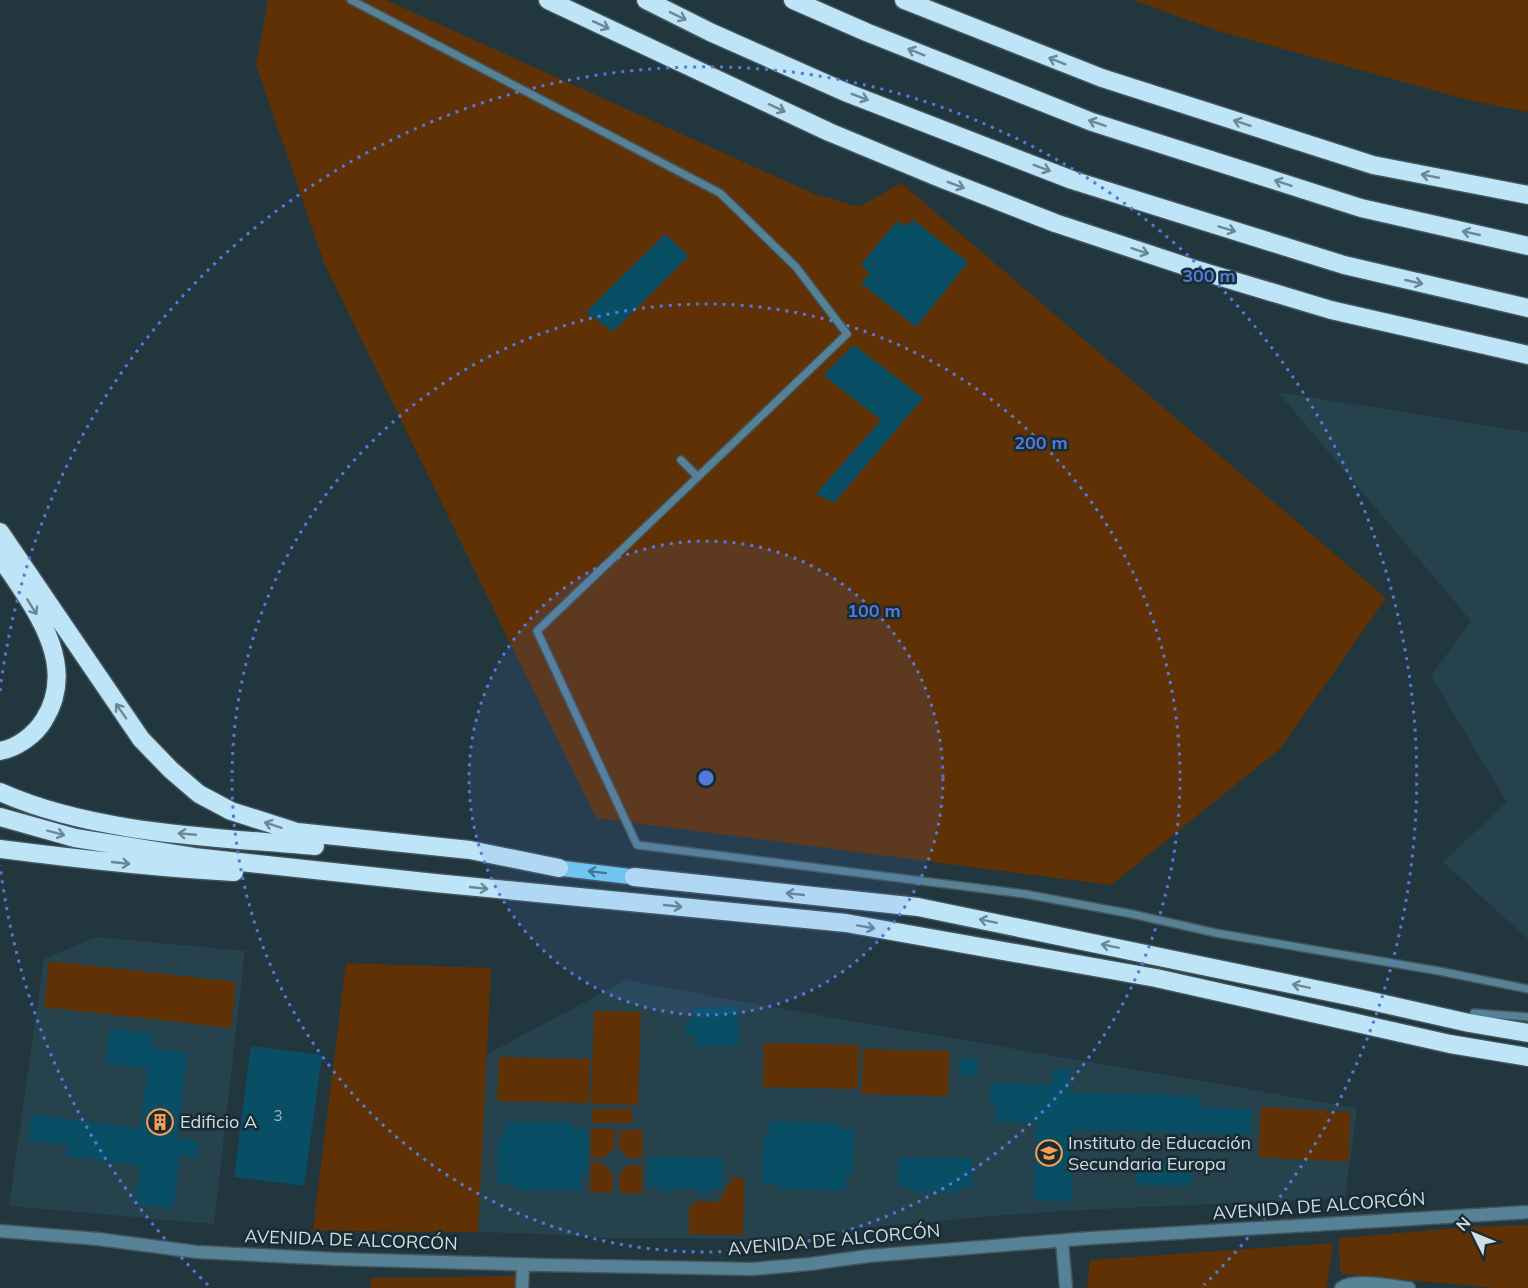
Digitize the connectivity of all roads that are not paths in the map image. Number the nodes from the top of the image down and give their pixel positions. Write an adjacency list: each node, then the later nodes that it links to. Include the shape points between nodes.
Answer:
1 (351, 0): 11 (lane, via 720,193 796,267 847,334)
2 (548, 0): 9 (highway, one-way to 9, via 829,132 1055,223 1331,310)
3 (646, 0): 8 (highway, one-way to 8, via 845,92 1072,180 1344,266)
4 (793, 0): 7 (highway, one-way to 4, via 1361,208 1092,122)
5 (904, 0): 6 (highway, one-way to 5, via 1373,165 1102,78)
6 (1528, 195)
7 (1528, 246)
8 (1528, 308)
9 (1528, 355)
10 (681, 460): 11 (lane)
11 (698, 477): 21 (lane, via 537,631 636,845 1025,894)
12 (0, 532): 18 (highway, one-way to 12, via 470,850 297,832 231,811 199,794 141,739)
13 (0, 557): 14 (highway, one-way to 14, via 47,633 57,675 50,710 39,729 24,741)
14 (0, 751)
15 (0, 792): 18 (highway, one-way to 15, via 154,831 76,818)
16 (0, 817): 20 (highway, one-way to 20, via 75,838 194,857)
17 (0, 849): 20 (highway, one-way to 20, via 194,870)
18 (559, 868): 19 (main road, one-way to 18)
19 (634, 877): 22 (highway, one-way to 19, via 918,907)
20 (435, 883): 25 (highway, one-way to 25, via 846,923 1156,978)
21 (1528, 990)
22 (1358, 998): 23 (highway); 24 (highway)
23 (1528, 1018)
24 (1528, 1033)
25 (1477, 1050): 26 (highway); 27 (highway)
26 (1528, 1057)
27 (1528, 1066)
28 (1528, 1212): 30 (street, AVENIDA DE ALCORCÓN)
29 (0, 1231): 31 (street, AVENIDA DE ALCORCÓN, via 197,1252)
30 (1062, 1241): 31 (street, AVENIDA DE ALCORCÓN, via 752,1269); 33 (street)
31 (524, 1264): 32 (street)
32 (522, 1288)
33 (1066, 1288)
34 (1341, 1288): 35 (street, via 1353,1283)
35 (1409, 1288)

